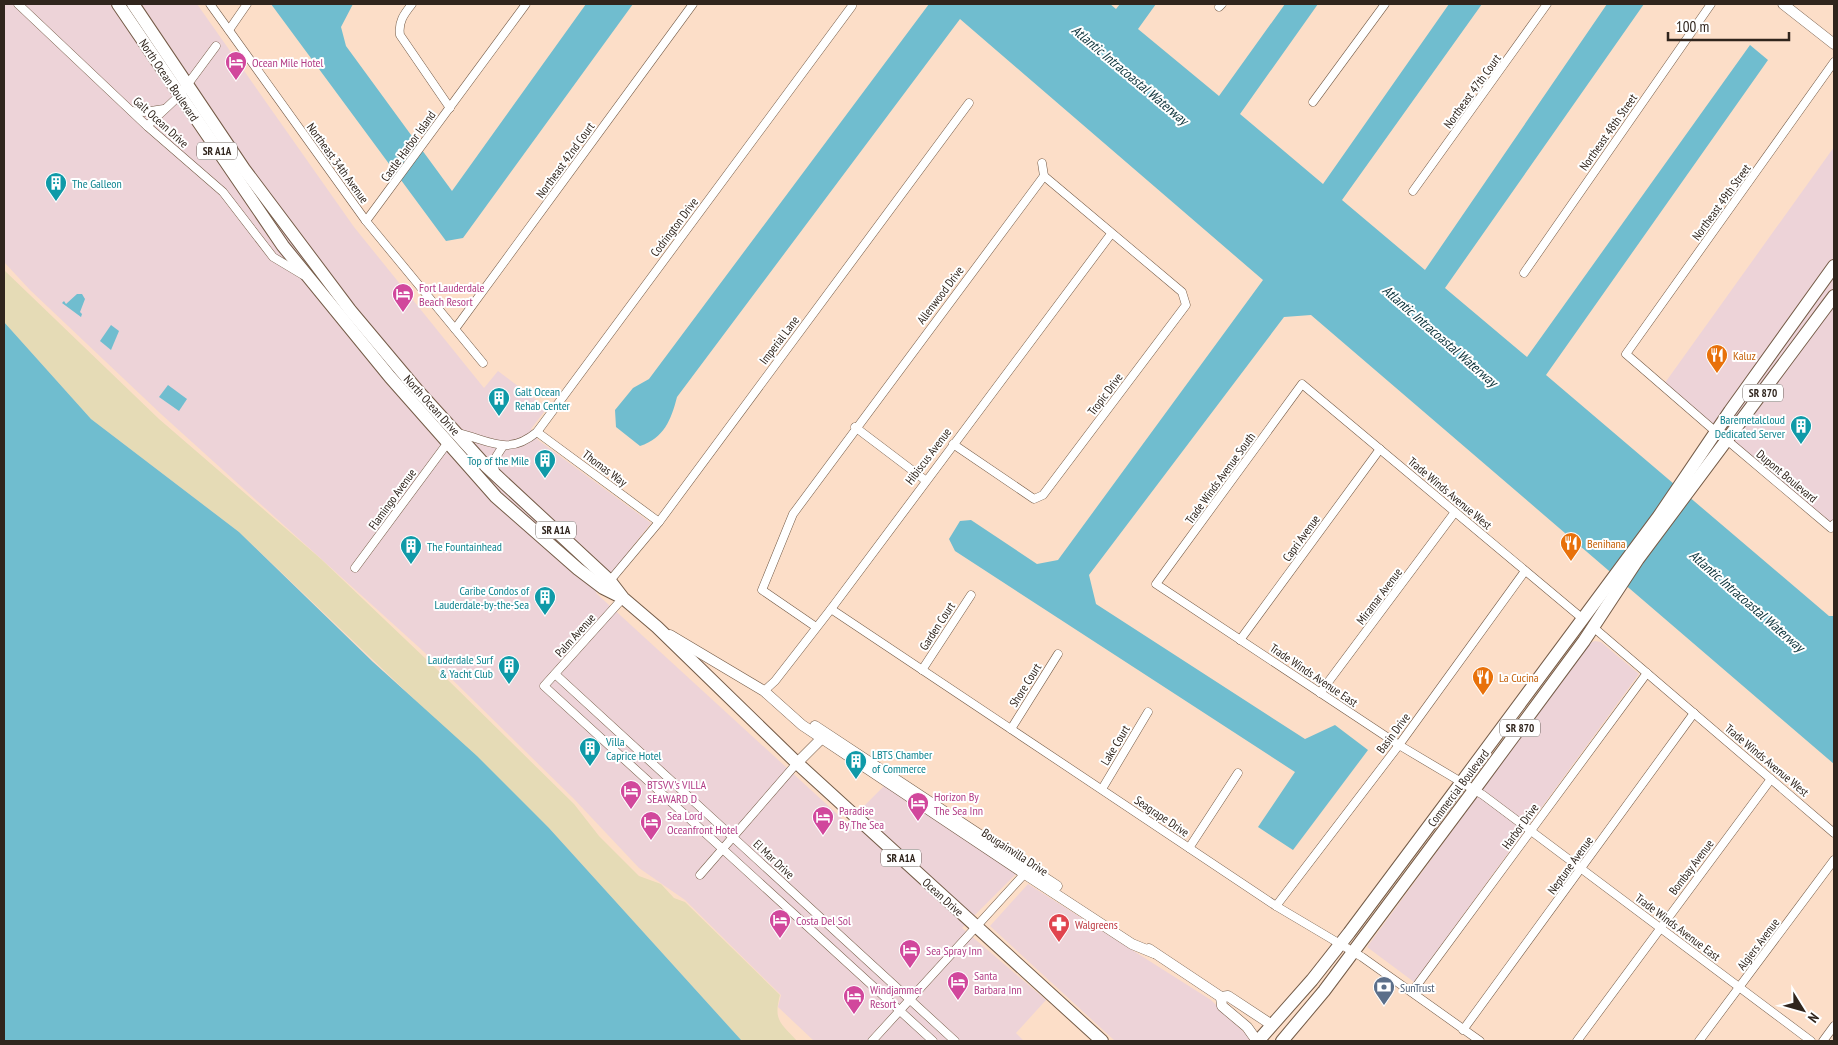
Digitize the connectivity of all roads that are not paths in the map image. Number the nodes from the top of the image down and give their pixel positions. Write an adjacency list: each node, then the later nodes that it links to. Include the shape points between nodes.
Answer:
1 (18, 4): 24 (street, Galt Ocean Drive)
2 (118, 4): 19 (main road, North Ocean Boulevard / SR A1A)
3 (133, 4): 18 (main road, North Ocean Boulevard / SR A1A)
4 (210, 4): 14 (street, Northeast 34th Avenue)
5 (246, 4): 14 (street)
6 (412, 4): 22 (street, Castle Harbor Island, via 398,27 400,35)
7 (526, 4): 22 (street, Castle Harbor Island)
8 (693, 4): 38 (street, Northeast 42nd Court)
9 (1384, 4): 20 (street)
10 (1547, 4): 28 (street, Northeast 47th Court)
11 (1711, 4): 34 (street, Northeast 48th Street)
12 (1783, 4): 15 (street)
13 (852, 6): 43 (street, Codrington Drive)
14 (229, 30): 31 (street, Northeast 34th Avenue)
15 (1834, 44)
16 (216, 46): 18 (street)
17 (1834, 62): 44 (street, Northeast 49th Street, via 1626,354)
18 (186, 84): 19 (street); 29 (main road, North Ocean Boulevard / SR A1A)
19 (179, 96): 23 (street); 30 (main road, North Ocean Boulevard / SR A1A)
20 (1313, 102)
21 (970, 103): 55 (street, Imperial Lane)
22 (450, 108): 31 (street, Castle Harbor Island)
23 (165, 109): 24 (street); 25 (street)
24 (132, 111): 25 (street, Galt Ocean Drive)
25 (147, 126): 35 (street, Galt Ocean Drive, via 224,192 273,257)
26 (1042, 163): 27 (street)
27 (1044, 176): 32 (street); 42 (street, Allenwood Drive)
28 (1413, 190)
29 (260, 193): 45 (main road, North Ocean Drive / SR A1A, via 350,310)
30 (255, 206): 35 (main road, North Ocean Drive / SR A1A)
31 (366, 221): 38 (street, Northeast 34th Avenue)
32 (1111, 234): 48 (street, Hibiscus Avenue); 48 (street, Tropic Drive, via 1182,292 1186,305 1043,496 1034,499)
33 (1834, 266): 36 (main road, SR 870)
34 (1524, 273)
35 (307, 277): 47 (main road, North Ocean Drive / SR A1A)
36 (1825, 279): 37 (main road); 41 (main road, SR 870)
37 (1832, 299): 46 (main road, SR 870)
38 (455, 329): 39 (street)
39 (483, 363)
40 (1302, 384): 50 (street, Trade Winds Avenue West); 59 (street, Trade Winds Avenue South)
41 (1730, 411): 44 (main road, SR 870); 46 (main road, via 1725,435)
42 (855, 427): 52 (street); 66 (street, Allenwood Drive, via 793,514 762,590)
43 (538, 432): 49 (street, Codrington Drive, via 527,440); 55 (street, Thomas Way)
44 (1716, 432): 53 (main road, SR 870)
45 (458, 433): 47 (street); 49 (street); 51 (main road, North Ocean Drive / SR A1A)
46 (1728, 441): 53 (main road, SR 870); 56 (street, Dupont Boulevard)
47 (447, 443): 57 (street, Flamingo Avenue); 60 (main road, North Ocean Drive / SR A1A, via 496,497 564,557)
48 (953, 444): 52 (street, Hibiscus Avenue)
49 (504, 446): 51 (street, via 494,460)
50 (1380, 449): 54 (street, Trade Winds Avenue West); 67 (street, Capri Avenue)
51 (495, 474): 60 (main road, North Ocean Drive / SR A1A)
52 (925, 480): 63 (street, Hibiscus Avenue)
53 (1689, 482): 64 (main road, Commercial Boulevard / SR 870)
54 (1455, 512): 58 (street, Trade Winds Avenue West); 73 (street, Miramar Avenue)
55 (659, 522): 60 (street, Imperial Lane)
56 (1833, 526)
57 (355, 568)
58 (1525, 571): 64 (street, Trade Winds Avenue West); 78 (street, Basin Drive)
59 (1156, 584): 67 (street, Trade Winds Avenue East)
60 (606, 585): 62 (main road, North Ocean Drive / SR A1A)
61 (971, 594): 69 (street, Garden Court)
62 (623, 598): 65 (main road, North Ocean Drive / SR A1A); 71 (street, Palm Avenue)
63 (831, 609): 66 (street, Hibiscus Avenue); 69 (street, Seagrape Drive)
64 (1588, 623): 70 (street, Trade Winds Avenue West); 84 (main road, Commercial Boulevard / SR 870); 86 (main road, Commercial Boulevard / SR 870, via 1584,641)
65 (657, 626): 72 (street, Bougainvilla Drive); 81 (main road, Ocean Drive / SR A1A)
66 (816, 627): 72 (street, Hibiscus Avenue)
67 (1240, 640): 73 (street, Trade Winds Avenue East)
68 (1058, 654): 76 (street, Shore Court)
69 (922, 670): 76 (street, Seagrape Drive)
70 (1647, 673): 75 (street, Trade Winds Avenue West); 87 (street, Harbor Drive)
71 (555, 674): 89 (street, El Mar Drive); 91 (street, Palm Avenue, via 544,686)
72 (764, 691): 77 (street, Bougainvilla Drive, via 802,725)
73 (1320, 693): 78 (street, Trade Winds Avenue East)
74 (1148, 712): 85 (street, Lake Court)
75 (1694, 714): 83 (street, Trade Winds Avenue West); 93 (street, Neptune Avenue)
76 (1011, 729): 85 (street, Seagrape Drive)
77 (824, 736): 79 (street, Bougainvilla Drive); 80 (street); 94 (street, Bougainvilla Drive)
78 (1399, 745): 84 (street, Trade Winds Avenue East); 96 (street, Basin Drive)
79 (840, 751): 80 (street); 94 (street, Bougainvilla Drive)
80 (809, 752): 81 (street)
81 (797, 763): 89 (street); 97 (main road, Ocean Drive / SR A1A)
82 (1238, 773): 90 (street)
83 (1771, 779): 88 (street, Trade Winds Avenue West); 98 (street, Bombay Avenue)
84 (1461, 783): 86 (street, Trade Winds Avenue East); 99 (main road, Commercial Boulevard / SR 870)
85 (1102, 789): 90 (street, Seagrape Drive)
86 (1474, 790): 87 (street, Trade Winds Avenue East); 100 (main road, Commercial Boulevard / SR 870)
87 (1531, 830): 93 (street, Trade Winds Avenue East); 102 (street, Harbor Drive)
88 (1834, 833)
89 (733, 836): 91 (street); 104 (street, El Mar Drive)
90 (1190, 848): 96 (street, Seagrape Drive)
91 (722, 849): 95 (street); 105 (street)
92 (1834, 860): 101 (street, Algiers Avenue)
93 (1582, 868): 98 (street, Trade Winds Avenue East); 108 (street, Neptune Avenue)
94 (1027, 871): 97 (street); 103 (street, Bougainvilla Drive, via 1100,914)
95 (700, 875)
96 (1276, 906): 99 (street, Seagrape Drive)
97 (976, 927): 104 (street); 113 (main road, Ocean Drive / SR A1A)
98 (1660, 927): 101 (street, Trade Winds Avenue East); 117 (street, Bombay Avenue)
99 (1340, 944): 100 (street, Seagrape Drive); 106 (main road, Commercial Boulevard / SR 870)
100 (1354, 952): 102 (street, Seagrape Drive); 109 (main road, Commercial Boulevard / SR 870)
101 (1739, 987): 118 (street, Algiers Avenue); 119 (street, Trade Winds Avenue East)
102 (1412, 992): 108 (street, Seagrape Drive)
103 (1221, 997): 106 (street, via 1228,996); 114 (street, Bougainvilla Drive, via 1222,1006 1247,1027)
104 (910, 999): 105 (street); 112 (street, El Mar Drive)
105 (899, 1012): 110 (street); 111 (street)
106 (1272, 1025): 114 (main road, Commercial Boulevard / SR 870); 115 (main road)
107 (1834, 1026): 120 (street)
108 (1463, 1030): 116 (street, Seagrape Drive)
109 (1286, 1040)
110 (872, 1041)
111 (933, 1041)
112 (955, 1041)
113 (1102, 1041)
114 (1257, 1041)
115 (1273, 1041)
116 (1480, 1041)
117 (1577, 1041)
118 (1699, 1041)
119 (1811, 1041)
120 (1823, 1041)

